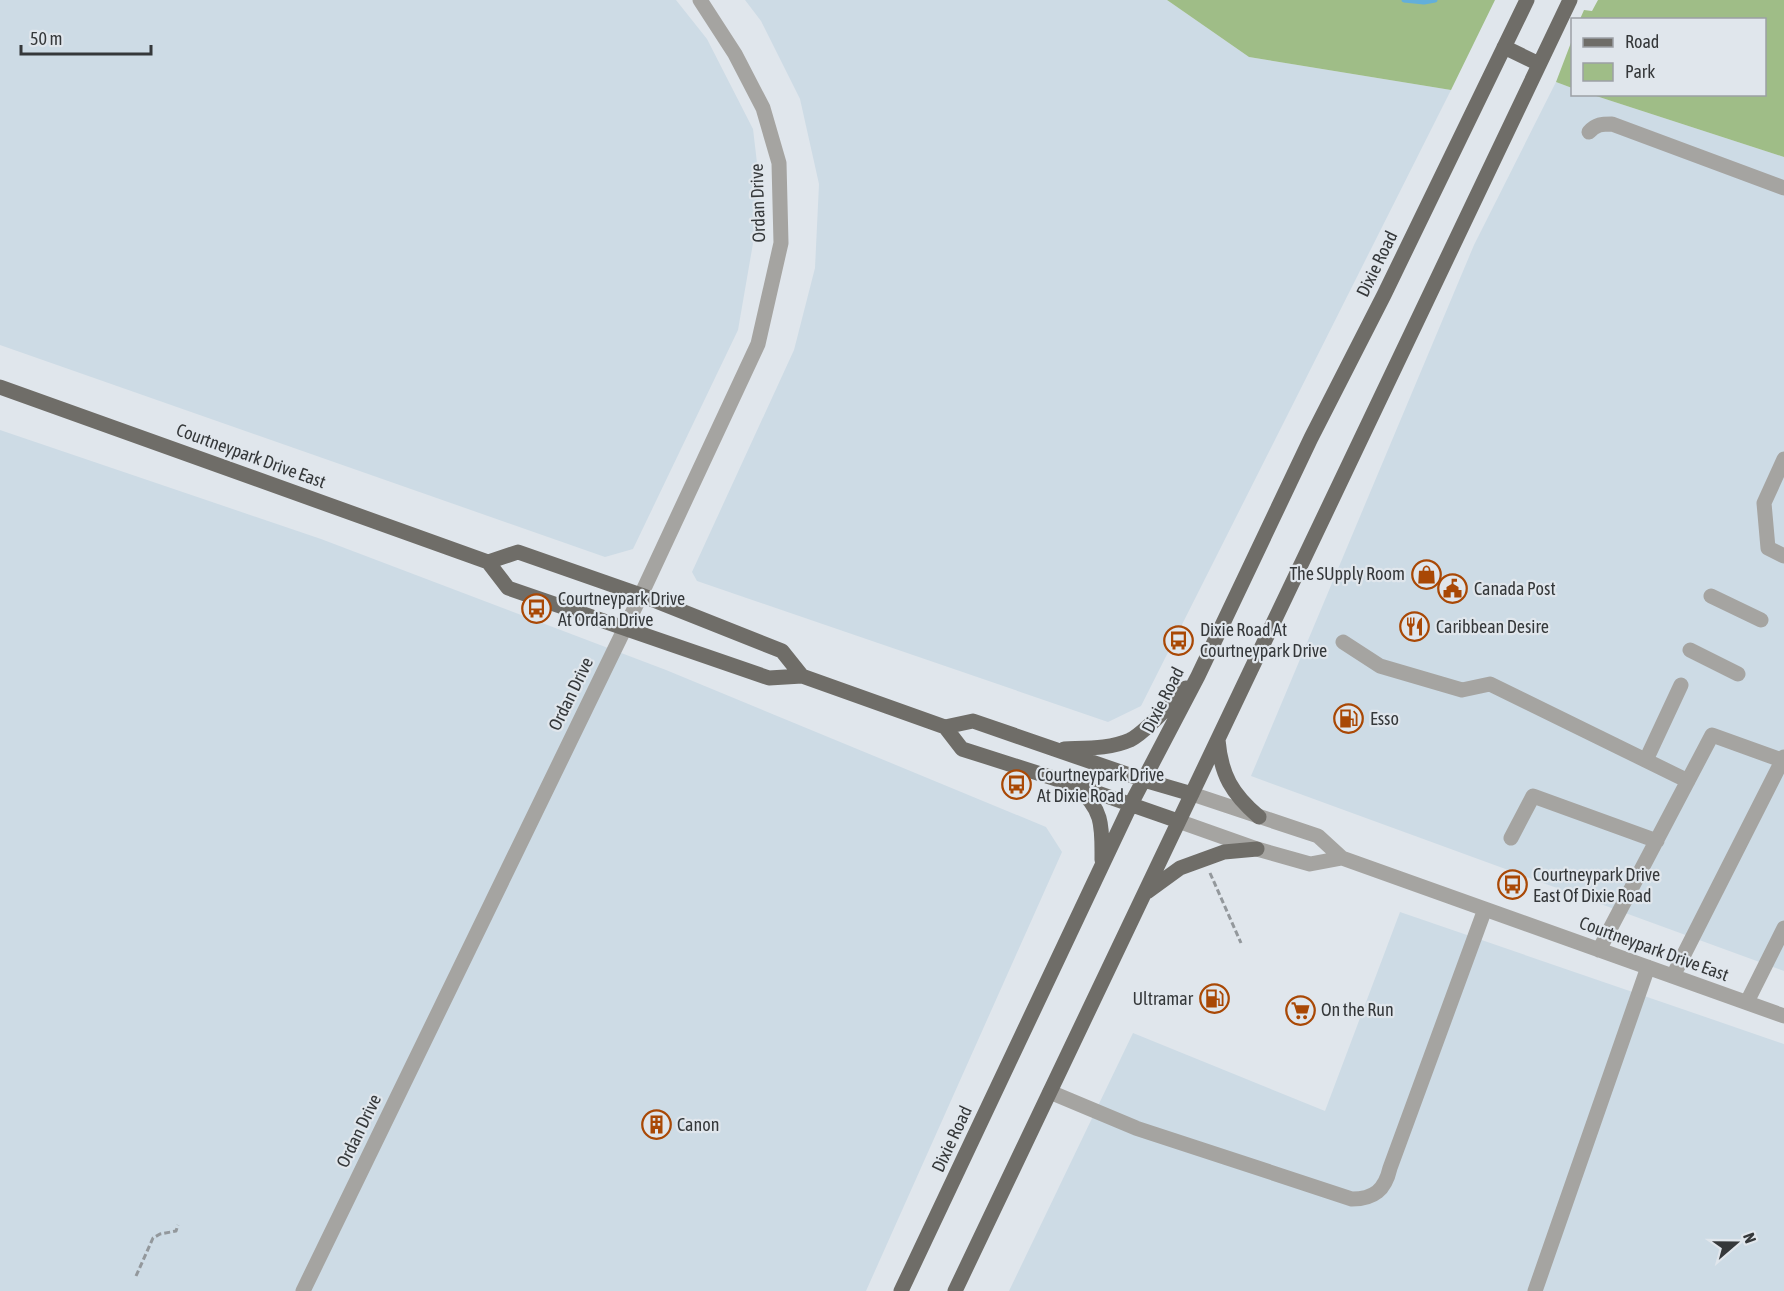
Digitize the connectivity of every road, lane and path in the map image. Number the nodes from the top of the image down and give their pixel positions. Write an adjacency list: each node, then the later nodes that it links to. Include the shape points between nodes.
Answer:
1 (700, 0): 12 (street, Ordan Drive, via 735,54 763,108 779,163 781,243 759,344)
2 (1527, 0): 4 (main road, Dixie Road)
3 (1570, 0): 5 (main road)
4 (1504, 46): 5 (main road); 20 (main road, Dixie Road)
5 (1539, 64): 23 (main road)
6 (1589, 132): 7 (street, via 1600,124 1612,124)
7 (1784, 188)
8 (0, 387): 11 (main road, Courtneypark Drive East)
9 (1784, 459): 10 (street, via 1764,503 1768,548)
10 (1784, 556)
11 (488, 562): 12 (main road, via 518,552); 15 (main road, via 508,588)
12 (641, 595): 15 (street, Ordan Drive); 19 (main road, via 782,651)
13 (1711, 596): 14 (street)
14 (1761, 620)
15 (625, 628): 19 (main road, via 769,678); 52 (street, Ordan Drive)
16 (1343, 642): 26 (street, via 1380,666 1462,690 1490,684)
17 (1690, 650): 18 (street)
18 (1738, 674)
19 (802, 676): 22 (main road)
20 (1198, 676): 24 (main road, via 1131,740 1099,748); 27 (main road, Dixie Road)
21 (1682, 685): 26 (street)
22 (945, 728): 24 (main road, Courtneypark Drive East, via 973,721); 29 (main road, via 962,749)
23 (1218, 740): 30 (main road); 32 (main road, via 1225,775 1233,791)
24 (1055, 749): 27 (main road, Courtneypark Drive East)
25 (1783, 759): 28 (street, via 1712,735); 46 (street)
26 (1646, 760): 28 (street)
27 (1144, 780): 30 (main road, Courtneypark Drive East); 31 (main road, Dixie Road)
28 (1688, 781): 35 (street)
29 (1072, 784): 31 (main road); 38 (main road, via 1098,812 1103,830)
30 (1192, 794): 32 (street, Courtneypark Drive East); 33 (main road)
31 (1131, 804): 33 (main road); 38 (main road, Dixie Road)
32 (1259, 817): 37 (street, Courtneypark Drive East, via 1318,836)
33 (1178, 821): 36 (street); 40 (main road)
34 (1511, 838): 35 (street, via 1533,796)
35 (1657, 841): 44 (street)
36 (1257, 849): 37 (street, via 1310,864); 40 (main road, via 1224,852 1180,868)
37 (1342, 858): 41 (street, Courtneypark Drive East)
38 (1102, 868): 53 (main road, Dixie Road)
39 (1210, 873): 43 (path)
40 (1145, 893): 49 (main road)
41 (1485, 909): 44 (street, Courtneypark Drive East); 49 (street, via 1388,1179 1373,1195 1352,1199 1136,1128)
42 (1784, 928): 47 (street)
43 (1241, 943)
44 (1599, 950): 45 (street, Courtneypark Drive East)
45 (1648, 967): 46 (street, Courtneypark Drive East); 55 (street)
46 (1673, 976): 47 (street, Courtneypark Drive East)
47 (1747, 1002): 48 (street, Courtneypark Drive East)
48 (1784, 1016)
49 (1050, 1092): 54 (main road)
50 (178, 1225): 51 (path, via 176,1231 153,1238)
51 (136, 1276)
52 (303, 1291)
53 (901, 1291)
54 (955, 1291)
55 (1535, 1291)

